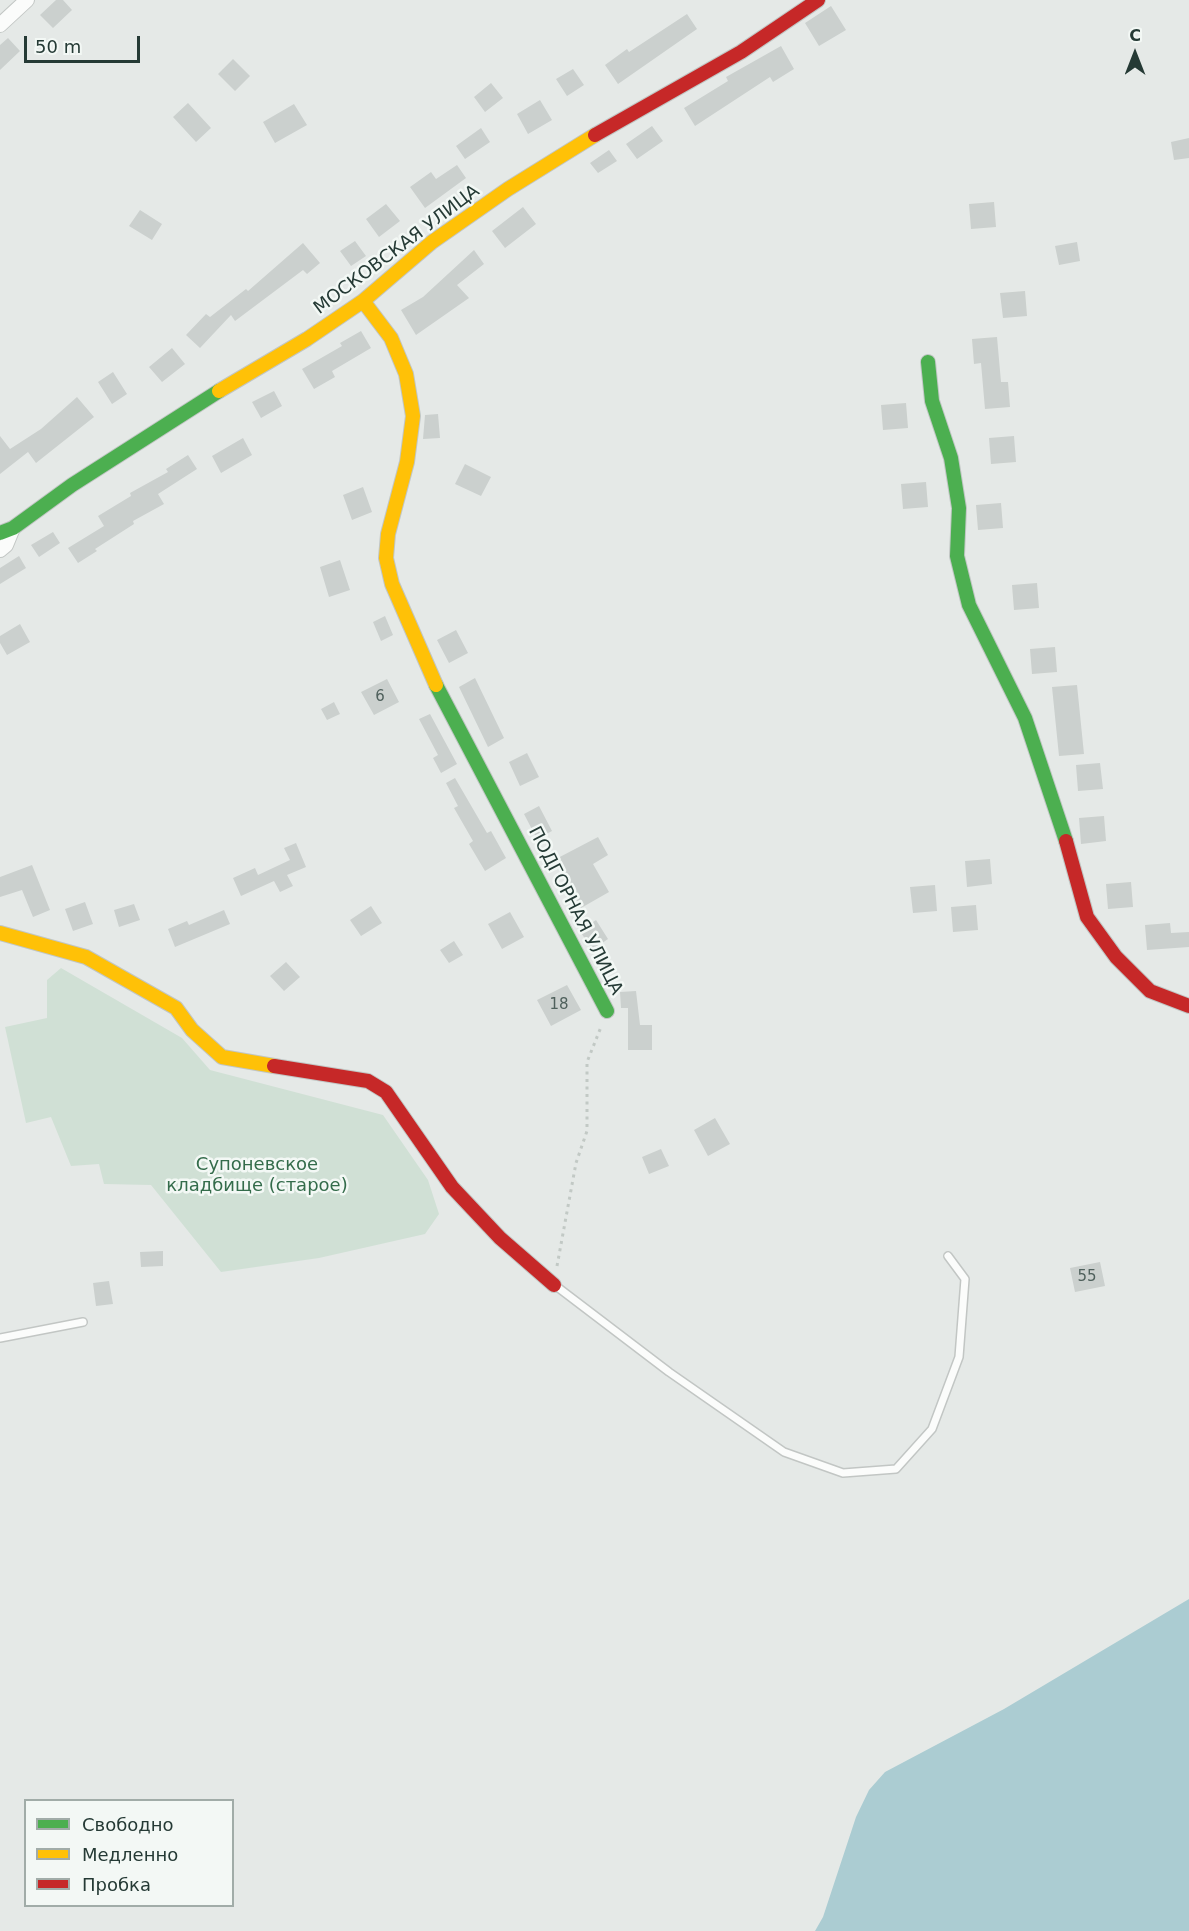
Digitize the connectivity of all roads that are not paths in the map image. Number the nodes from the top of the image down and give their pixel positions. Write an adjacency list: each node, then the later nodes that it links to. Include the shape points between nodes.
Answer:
1 (27, 0): 3 (street)
2 (818, 0): 4 (street, МОСКОВСКАЯ УЛИЦА, via 741,52 508,189 432,242)
3 (0, 25)
4 (363, 301): 6 (street, МОСКОВСКАЯ УЛИЦА, via 72,484); 10 (street, ПОДГОРНАЯ УЛИЦА, via 391,338 406,374 413,416 407,462 388,534 386,558 392,584 426,664)
5 (928, 362): 9 (street, via 932,401 951,458 959,508 957,556 969,604 1025,718 1087,917 1116,957 1150,991)
6 (6, 531): 7 (street, via 6,545)
7 (0, 550)
8 (0, 933): 12 (street, via 86,957 136,983 176,1008 192,1030 222,1057 368,1081 386,1092 452,1187 500,1238)
9 (1189, 1006)
10 (607, 1011)
11 (948, 1256): 12 (lane, via 965,1279 959,1357 932,1429 896,1469 843,1473 784,1452)
12 (554, 1285)
13 (83, 1322): 14 (lane)
14 (0, 1338)

